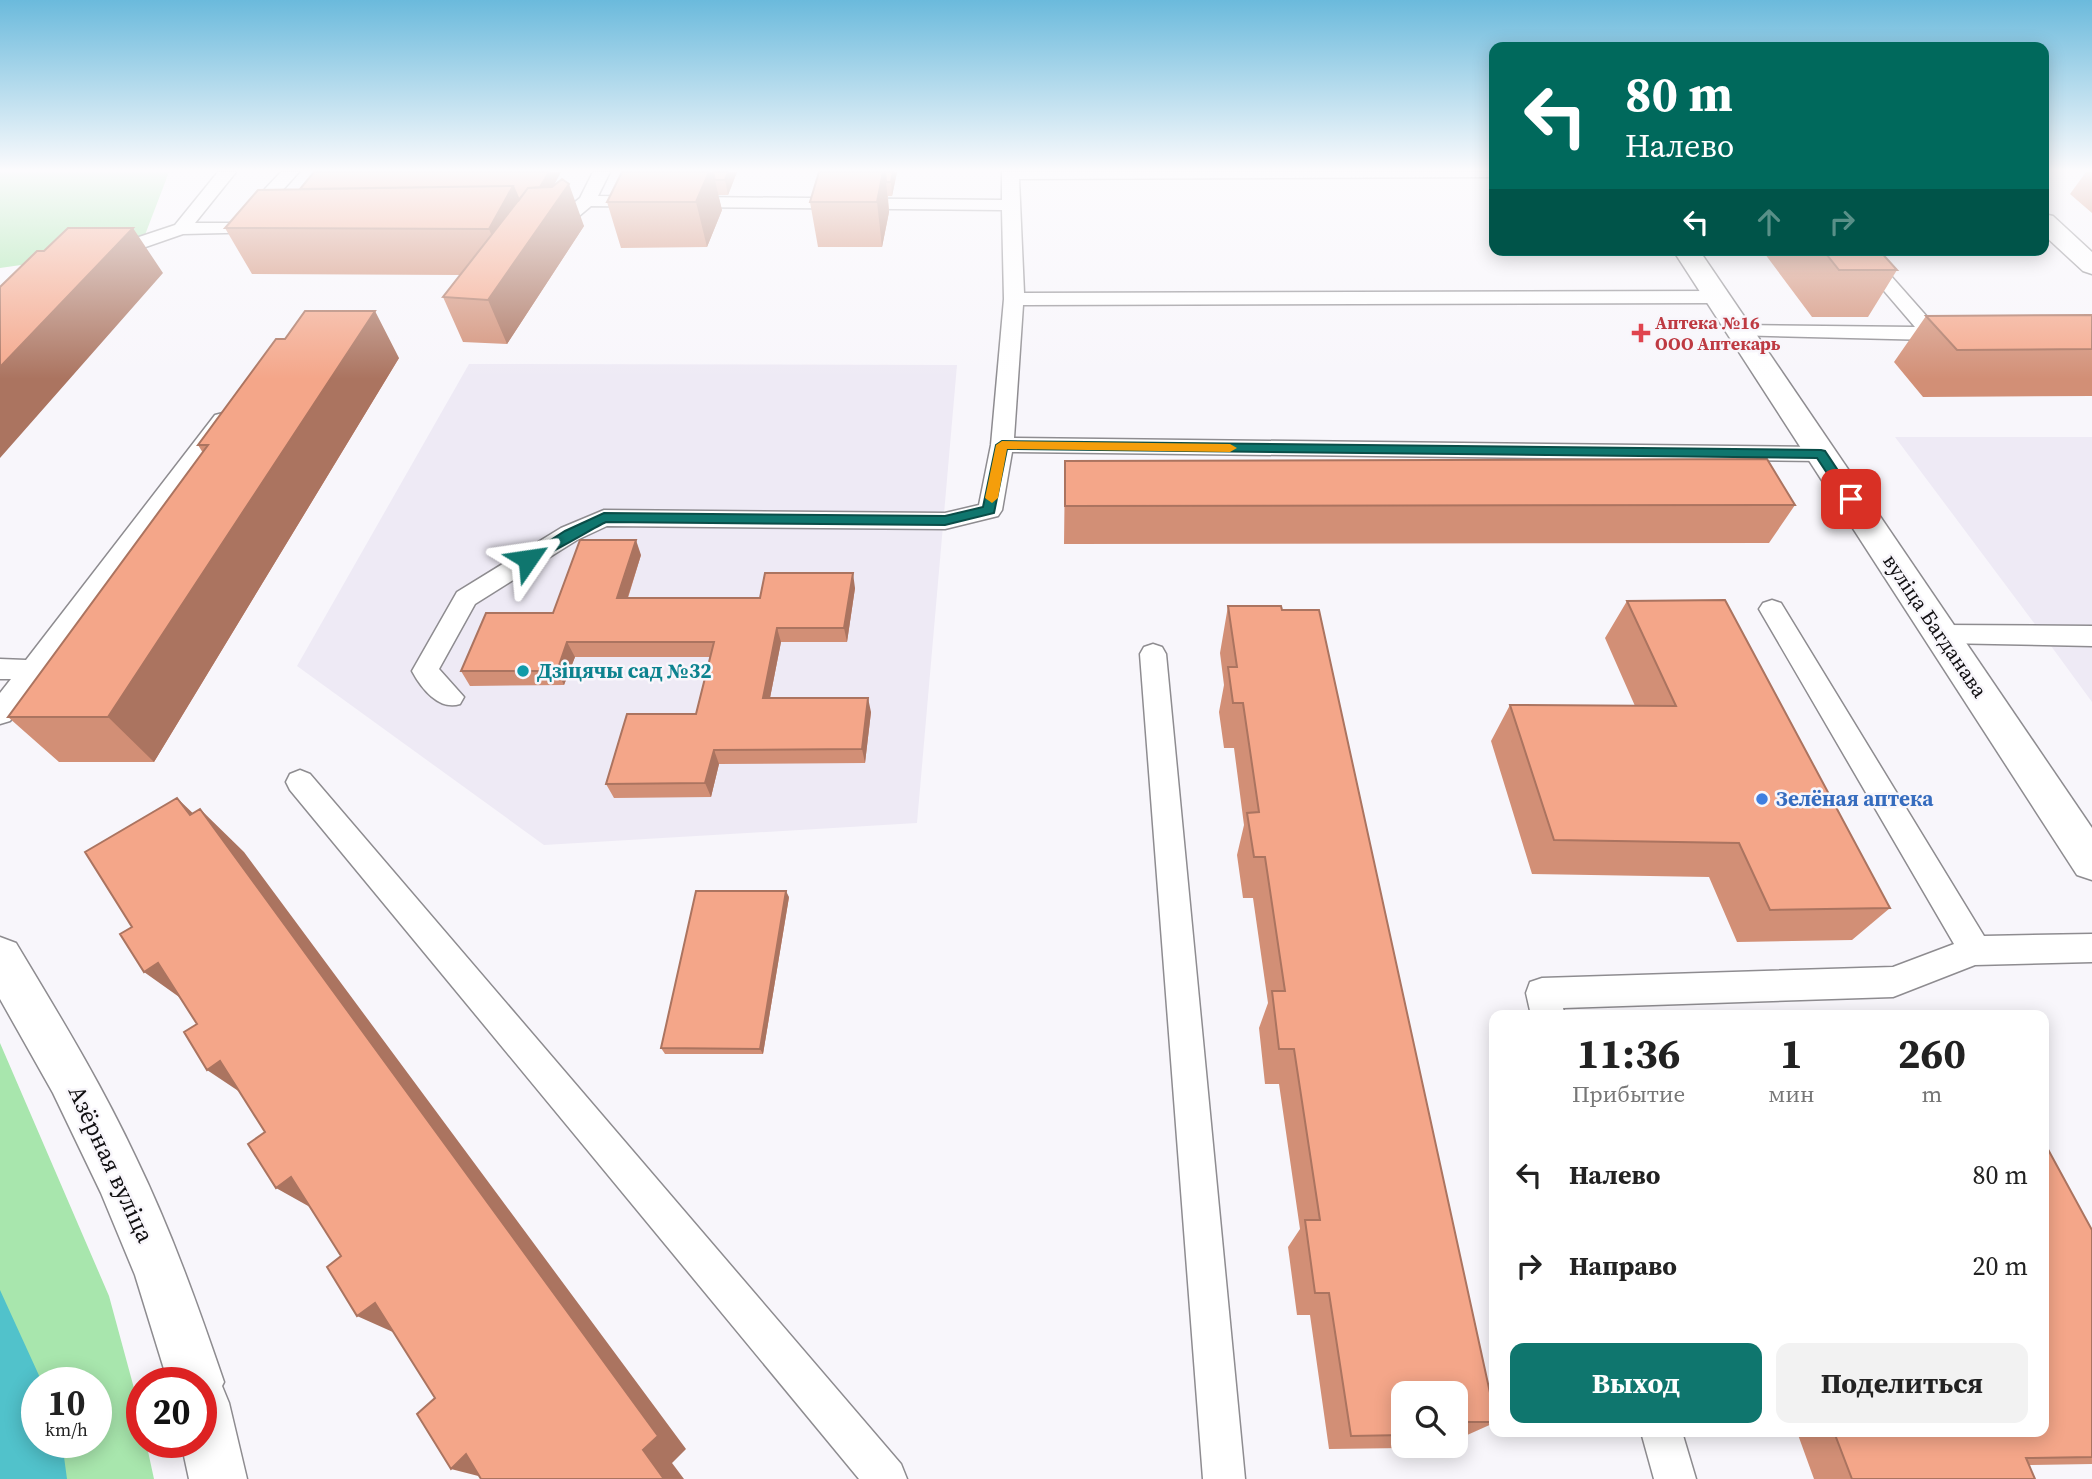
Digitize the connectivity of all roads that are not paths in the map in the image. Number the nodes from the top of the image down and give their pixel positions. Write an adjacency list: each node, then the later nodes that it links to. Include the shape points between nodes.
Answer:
1 (145, 241): 6 (lane)
2 (1012, 241): 9 (lane)
3 (2066, 241): 7 (street)
4 (1690, 256): 8 (street, вуліца Багданава)
5 (1863, 256): 12 (lane)
6 (86, 261)
7 (2092, 265)
8 (1716, 297): 9 (lane); 10 (street, вуліца Багданава)
9 (1014, 299): 14 (lane)
10 (1740, 331): 12 (lane); 15 (street, вуліца Багданава)
11 (1972, 333): 12 (lane)
12 (1932, 334)
13 (238, 400): 21 (lane)
14 (1002, 445): 15 (lane); 22 (lane, via 990,510 945,521 604,518 592,523 466,598 425,671)
15 (1821, 454): 17 (street, вуліца Багданава)
16 (1772, 609): 27 (lane)
17 (1941, 634): 18 (lane); 25 (street, вуліца Багданава)
18 (2087, 642)
19 (1153, 654): 35 (lane)
20 (0, 669): 21 (lane)
21 (31, 670): 23 (lane)
22 (450, 696)
23 (0, 713)
24 (300, 782): 34 (lane)
25 (2092, 862)
26 (2092, 948): 27 (lane)
27 (1975, 951): 29 (lane, via 1893,982 1542,993)
28 (0, 957): 30 (street, Азёрная вуліца, via 70,1077 119,1176 161,1275)
29 (1547, 1010)
30 (191, 1367)
31 (1663, 1437): 36 (lane)
32 (213, 1458): 33 (street)
33 (218, 1479)
34 (886, 1479)
35 (1224, 1479)
36 (1675, 1479)

